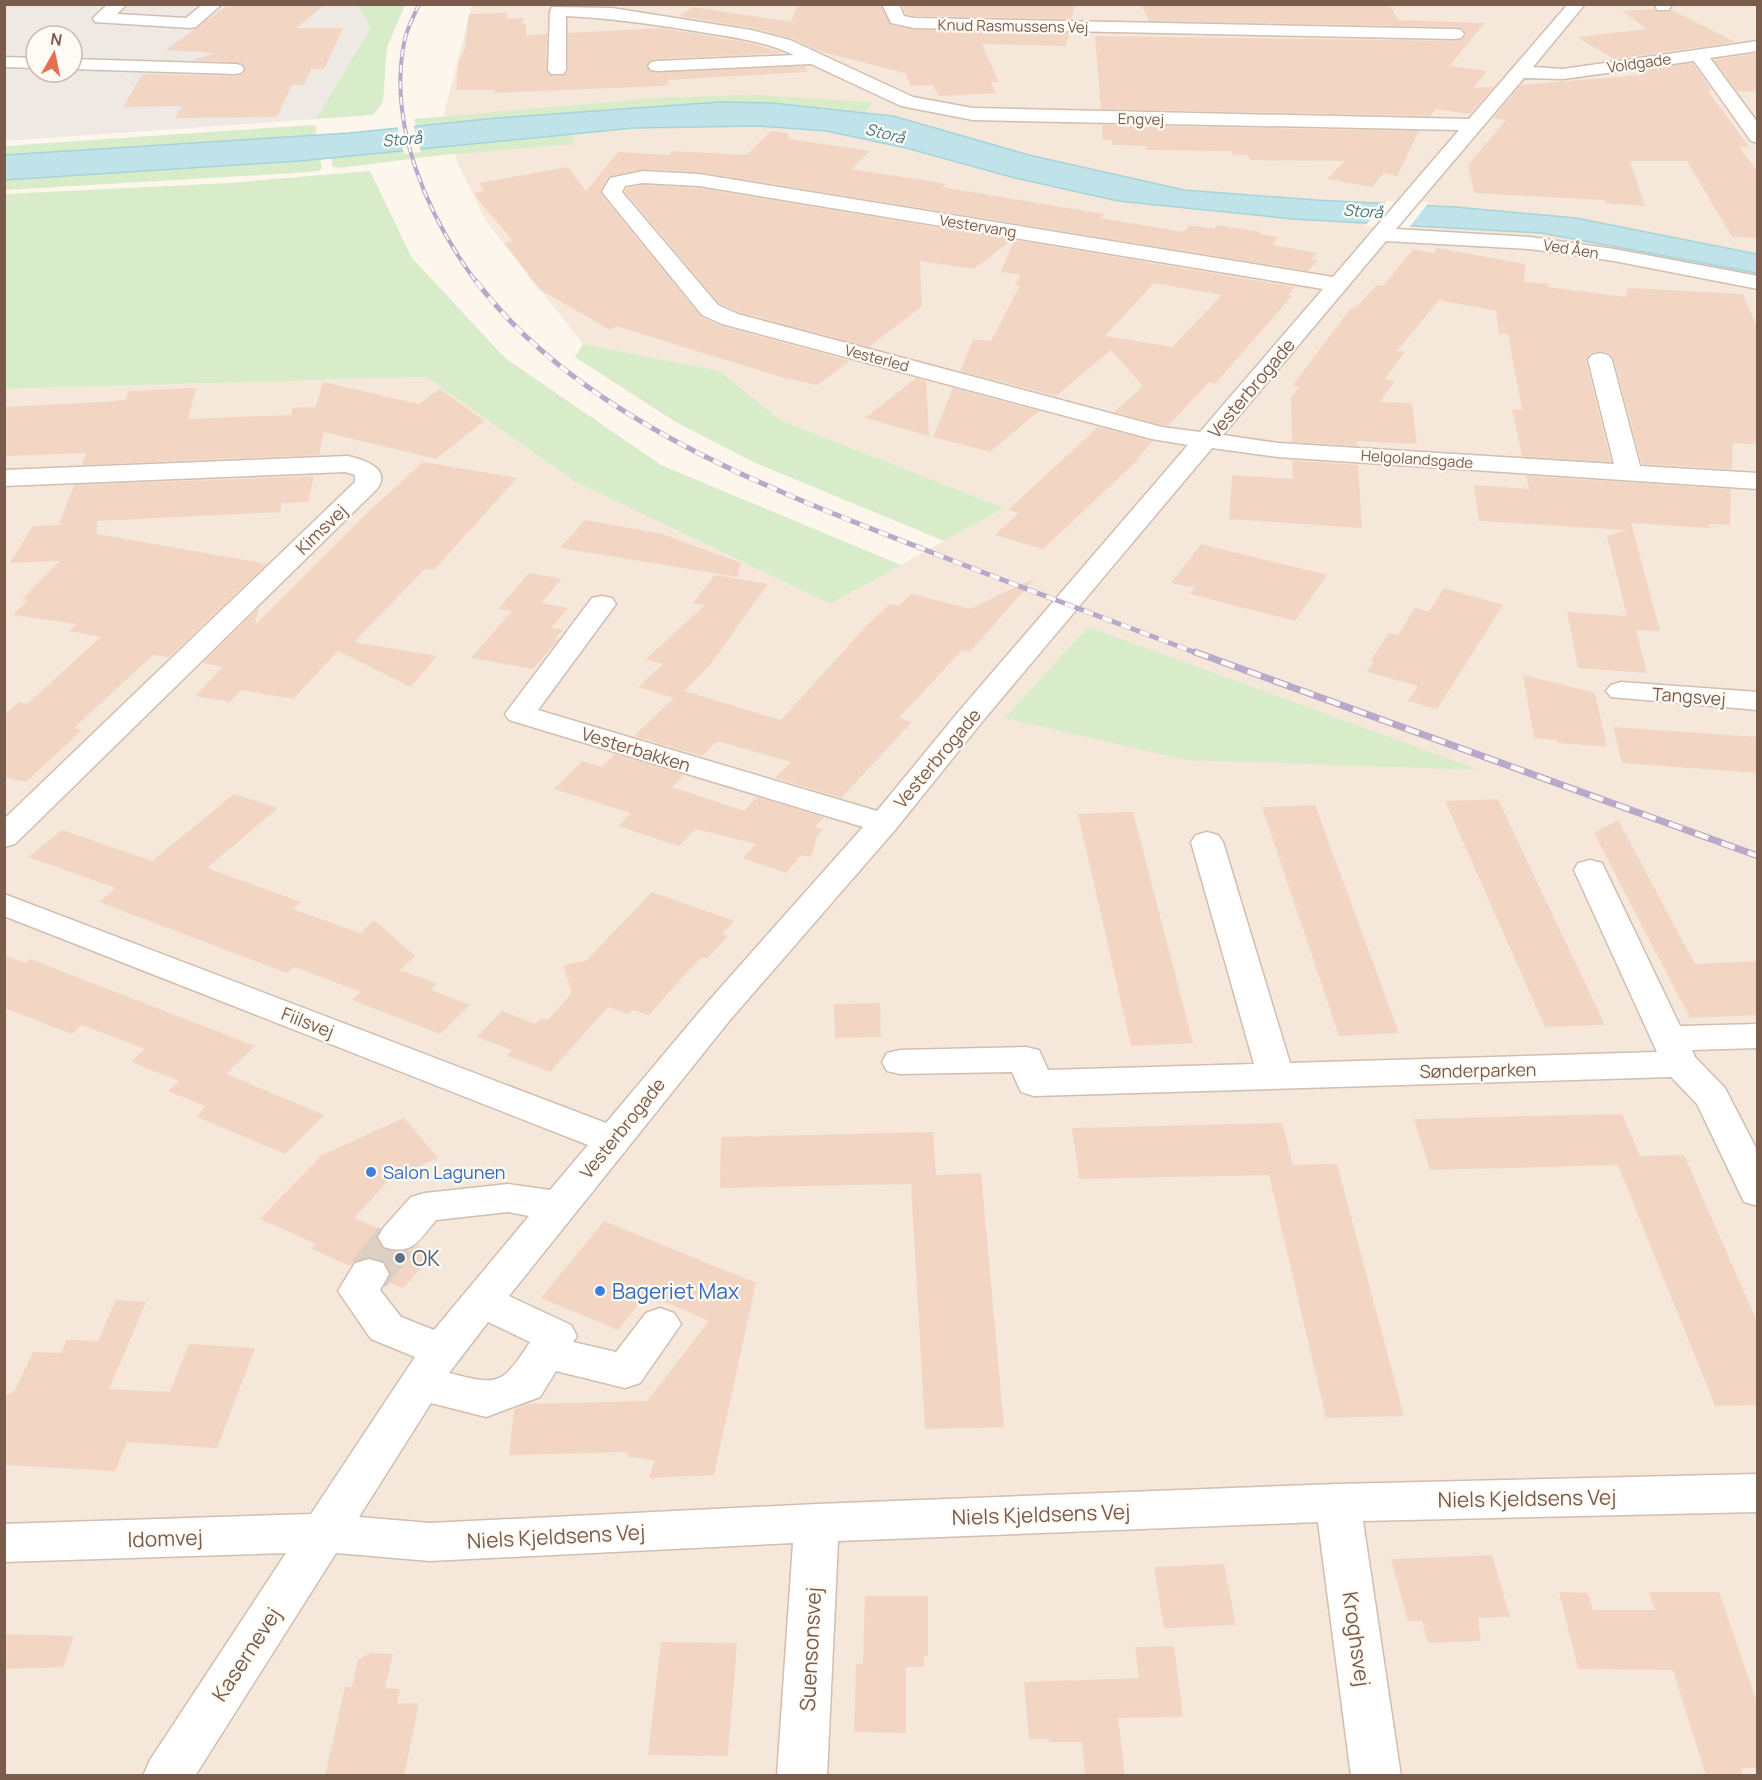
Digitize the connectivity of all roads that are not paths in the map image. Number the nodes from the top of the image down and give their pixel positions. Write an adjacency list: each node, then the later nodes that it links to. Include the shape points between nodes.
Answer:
1 (119, 4): 2 (street, via 101,18 190,23)
2 (214, 4)
3 (890, 4): 7 (street, Knud Rasmussens Vej, via 897,20 914,23)
4 (1577, 4): 19 (street, Vesterbrogade)
5 (1137, 13): 7 (street)
6 (1271, 13): 8 (street)
7 (1146, 29): 8 (street, Knud Rasmussens Vej)
8 (1280, 31): 9 (street, Knud Rasmussens Vej)
9 (1455, 34)
10 (1758, 46): 11 (street, Voldgade)
11 (1698, 54): 19 (street, Voldgade, via 1563,74); 21 (street)
12 (818, 59): 16 (street, Engvej); 18 (street, Engvej, via 751,34 612,13 558,11); 20 (street, Engvej, via 908,102 973,114)
13 (4, 62): 14 (street)
14 (24, 63)
15 (84, 64): 17 (street)
16 (657, 66)
17 (235, 69)
18 (557, 70)
19 (1520, 72): 20 (street, Vesterbrogade)
20 (1474, 125): 23 (street, Vesterbrogade)
21 (1758, 137)
22 (617, 182): 25 (street, Vestervang, via 643,177 699,180); 27 (street, Vesterled, via 612,192 710,310 730,319 1161,434)
23 (1382, 235): 24 (street, Ved Åen, via 1530,243); 25 (street, Vesterbrogade)
24 (1758, 283)
25 (1339, 285): 27 (street, Vesterbrogade)
26 (1600, 360): 28 (street)
27 (1206, 441): 28 (street, Helgolandsgade, via 1278,450); 34 (street, Vesterbrogade)
28 (1629, 472): 30 (street, Helgolandsgade)
29 (4, 478): 35 (street, Kimsvej, via 348,464 367,471 368,484)
30 (1758, 481)
31 (602, 604): 34 (street, Vesterbakken, via 519,714)
32 (1621, 691): 33 (street, Tangsvej)
33 (1758, 701)
34 (884, 823): 43 (street, Vesterbrogade)
35 (4, 837)
36 (1207, 842): 42 (street)
37 (1590, 870): 40 (street)
38 (4, 904): 43 (street, Fiilsvej)
39 (1758, 1036): 40 (street, Sønderparken)
40 (1674, 1051): 42 (street, Sønderparken); 44 (street, via 1712,1097)
41 (900, 1062): 42 (street, Sønderparken, via 1026,1059 1034,1083)
42 (1276, 1076)
43 (612, 1140): 45 (street, Vesterbrogade)
44 (1758, 1192)
45 (558, 1206): 46 (street, via 508,1198 425,1207); 48 (street, Vesterbrogade)
46 (398, 1237)
47 (369, 1274): 51 (street, via 358,1291 386,1329)
48 (481, 1301): 50 (street, via 556,1336); 51 (street, Vesterbrogade)
49 (660, 1324): 50 (street, via 625,1371)
50 (546, 1352): 51 (street, via 525,1385 486,1400)
51 (431, 1366): 55 (street, Vesterbrogade)
52 (1758, 1493): 53 (street, Niels Kjeldsens Vej)
53 (1338, 1503): 54 (street, Niels Kjeldsens Vej); 59 (street, Kroghsvej)
54 (817, 1523): 55 (street, Niels Kjeldsens Vej, via 430,1542); 58 (street, Suensonsvej)
55 (325, 1533): 56 (street, Idomvej); 57 (street, Kasernevej)
56 (4, 1543)
57 (167, 1776)
58 (802, 1776)
59 (1376, 1776)

